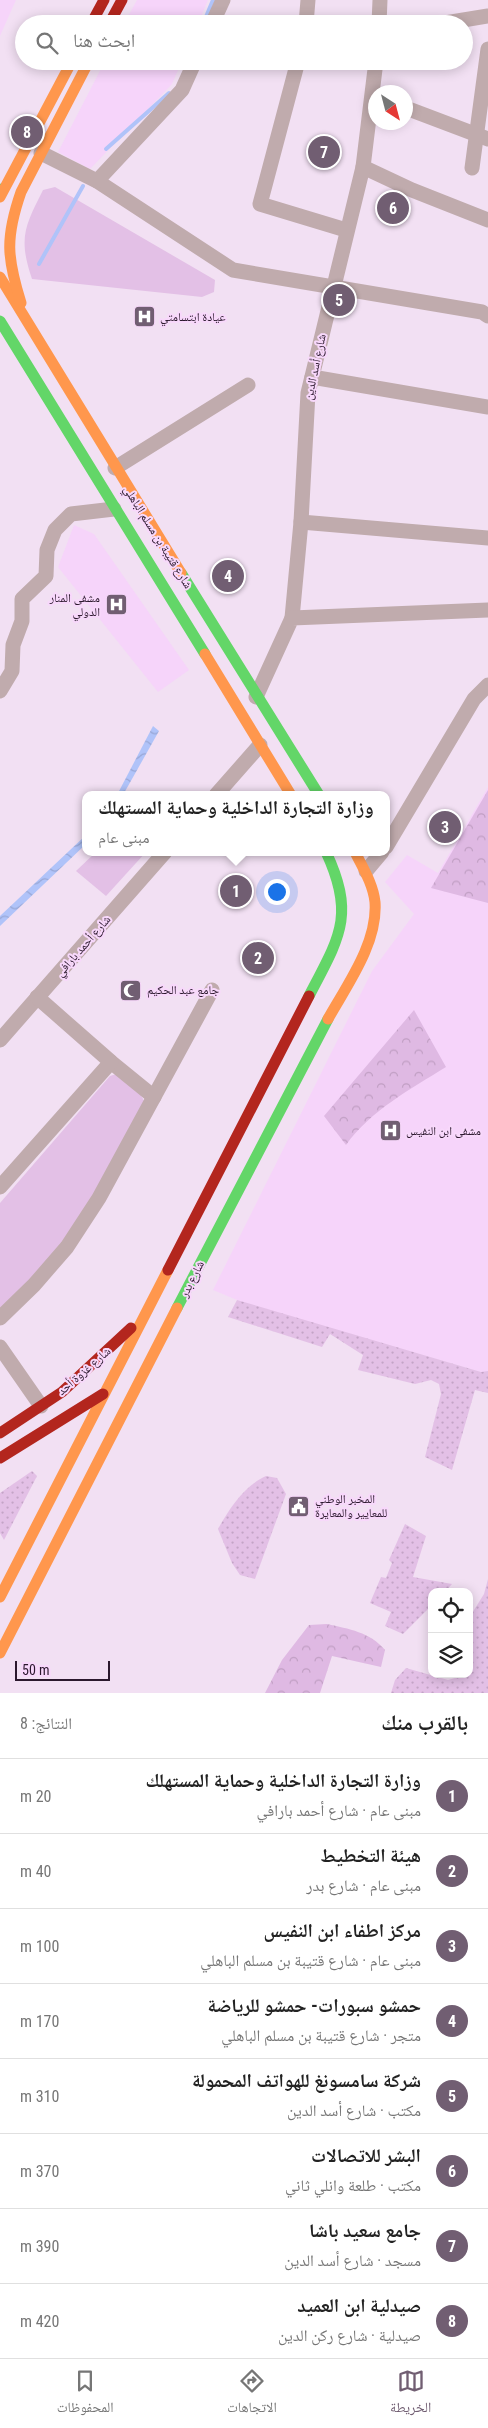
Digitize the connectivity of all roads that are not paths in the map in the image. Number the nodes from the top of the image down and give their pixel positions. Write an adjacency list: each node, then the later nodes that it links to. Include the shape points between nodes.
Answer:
1 (104, 0): 6 (main road)
2 (122, 0): 7 (main road)
3 (223, 0): 8 (street)
4 (308, 0): 9 (street)
5 (380, 0): 10 (street)
6 (96, 15)
7 (114, 15)
8 (216, 15)
9 (307, 15)
10 (379, 15)
11 (488, 16): 12 (street)
12 (473, 18)
13 (488, 49): 22 (street)
14 (67, 70): 27 (main road)
15 (85, 70): 23 (main road)
16 (191, 70): 26 (street, via 182,90)
17 (296, 70): 31 (street, via 260,204)
18 (376, 70): 19 (street, شارع أسد الدين)
19 (375, 85)
20 (413, 111): 22 (street)
21 (369, 130): 24 (street, شارع أسد الدين)
22 (483, 137): 25 (street)
23 (41, 153): 26 (street); 28 (main road)
24 (363, 167): 30 (street); 31 (street, شارع أسد الدين)
25 (472, 168)
26 (92, 179): 33 (street, via 233,270)
27 (1, 192)
28 (21, 192): 29 (main road); 36 (main road, via 10,232 10,266)
29 (1, 218)
30 (488, 220)
31 (346, 230): 33 (street, شارع أسد الدين)
32 (0, 277): 36 (main road, شارع قتيبة بن مسلم الباهلي)
33 (334, 286): 34 (street, via 482,312); 37 (street, شارع أسد الدين)
34 (488, 316)
35 (0, 321): 41 (main road, شارع قتيبة بن مسلم الباهلي)
36 (27, 321): 40 (main road, شارع قتيبة بن مسلم الباهلي)
37 (312, 377): 39 (street); 42 (street, شارع أسد الدين, via 308,393)
38 (248, 385): 40 (street)
39 (488, 407)
40 (116, 468): 48 (main road, شارع قتيبة بن مسلم الباهلي)
41 (114, 509): 47 (street, via 71,514 55,530 47,550 46,576 22,599 22,621 13,645 12,671); 49 (main road, شارع قتيبة بن مسلم الباهلي)
42 (301, 522): 43 (street); 45 (street, شارع أسد الدين)
43 (488, 538)
44 (488, 610): 45 (street)
45 (292, 618): 48 (street, شارع أسد الدين)
46 (488, 685): 53 (street, via 474,699)
47 (0, 691)
48 (256, 697): 52 (main road, شارع قتيبة بن مسلم الباهلي)
49 (260, 745): 50 (street); 51 (main road, شارع قتيبة بن مسلم الباهلي)
50 (220, 791)
51 (289, 791)
52 (316, 791)
53 (390, 840)
54 (162, 856): 64 (street, شارع أحمد بارافي)
55 (329, 856): 59 (main road)
56 (357, 856): 58 (main road)
57 (379, 856): 58 (street)
58 (366, 871): 60 (main road)
59 (350, 889): 60 (main road, via 365,892); 61 (main road, شارع بدر)
60 (376, 903): 62 (main road, شارع بدر)
61 (338, 940): 62 (main road, via 349,950); 69 (main road, شارع بدر)
62 (364, 952): 72 (main road, شارع بدر)
63 (212, 990): 67 (street)
64 (38, 997): 65 (street, شارع أحمد بارافي); 66 (street)
65 (0, 1040)
66 (111, 1062): 67 (street); 68 (street)
67 (154, 1097): 70 (street, via 99,1198 67,1247)
68 (0, 1188)
69 (155, 1295): 73 (main road, شارع غزوة أحد, via 135,1324); 74 (main road, شارع بدر)
70 (0, 1318)
71 (0, 1348): 75 (street)
72 (146, 1369): 74 (main road, شارع غزوة أحد); 76 (main road, شارع بدر)
73 (62, 1392): 74 (main road, via 88,1387); 75 (main road, شارع غزوة أحد)
74 (104, 1393): 76 (main road); 78 (main road, شارع غزوة أحد); 82 (main road, شارع بدر)
75 (41, 1406): 77 (main road, شارع غزوة أحد)
76 (123, 1412): 84 (main road, شارع بدر)
77 (0, 1433)
78 (33, 1437): 79 (main road); 81 (main road, شارع غزوة أحد)
79 (54, 1437)
80 (66, 1444): 82 (main road)
81 (0, 1458)
82 (70, 1460): 83 (main road, شارع بدر)
83 (0, 1597)
84 (0, 1653)

